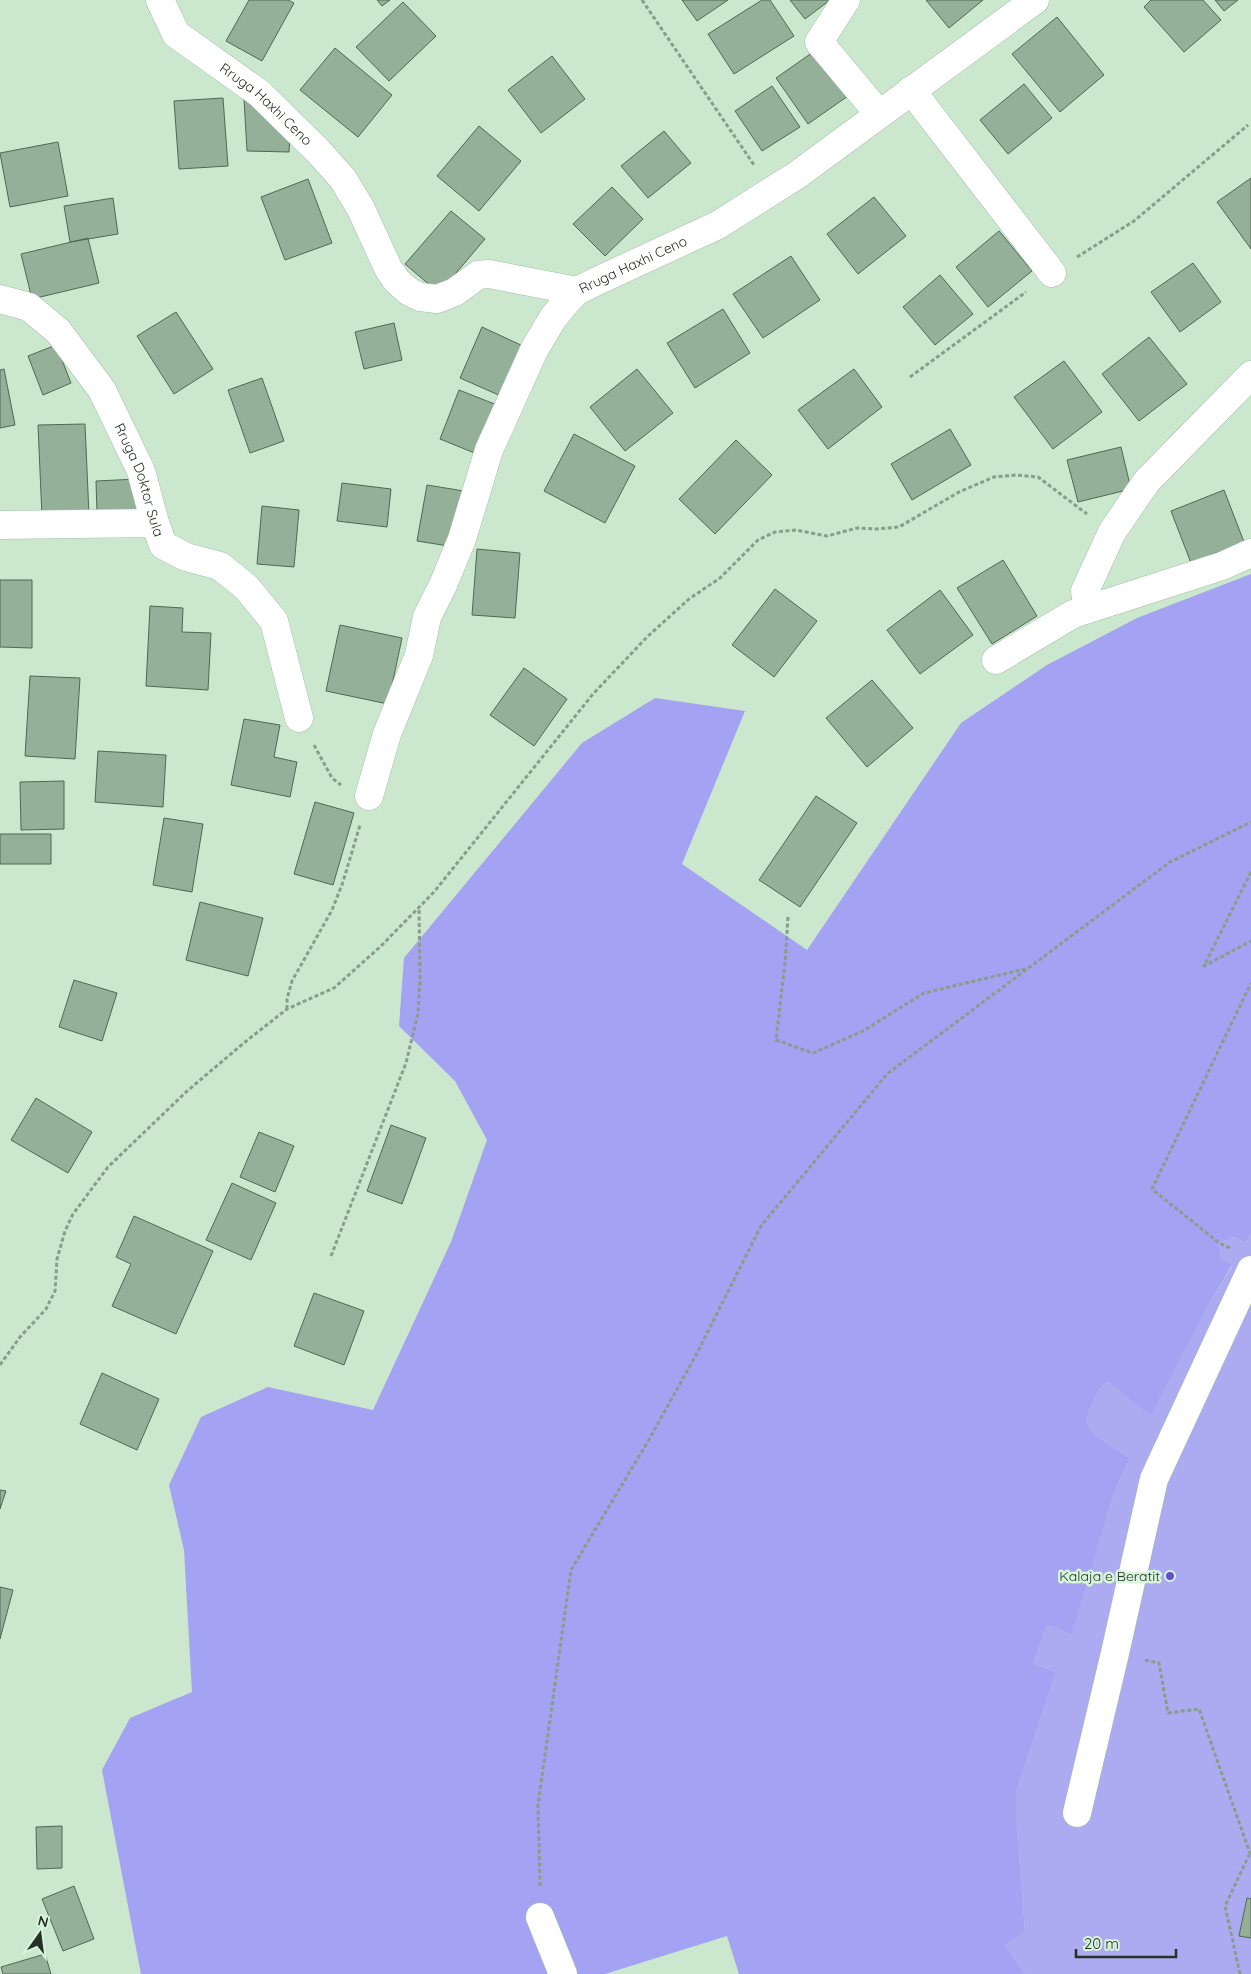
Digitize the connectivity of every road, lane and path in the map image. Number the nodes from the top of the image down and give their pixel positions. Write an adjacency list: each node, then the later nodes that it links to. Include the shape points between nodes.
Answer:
1 (160, 0): 10 (lane, Rruga Haxhi Ceno, via 176,34 259,93 318,150 342,179 361,209 388,268 408,291 420,297 437,298 455,292 478,275 489,274)
2 (642, 0): 8 (path)
3 (846, 0): 6 (lane, via 819,42)
4 (1035, 0): 5 (lane, Rruga Haxhi Ceno)
5 (911, 90): 6 (lane, Rruga Haxhi Ceno); 9 (lane)
6 (879, 114): 8 (lane, Rruga Haxhi Ceno)
7 (1248, 125): 9 (path, via 1134,221)
8 (772, 191): 10 (lane, Rruga Haxhi Ceno, via 718,225)
9 (1052, 273): 13 (path)
10 (577, 291): 21 (lane, via 554,318 534,350 505,410 489,450 462,539 427,617 418,655 387,734)
11 (0, 299): 14 (lane, Rruga Doktor Sula, via 29,307 58,332 102,390 141,471)
12 (1251, 375): 16 (lane, via 1147,481)
13 (910, 376)
14 (155, 523): 15 (lane); 20 (lane, Rruga Doktor Sula, via 163,545 186,557 220,566 246,587 274,621)
15 (0, 525)
16 (1112, 532): 18 (lane, via 1085,591); 24 (path, via 1038,477 1016,475 994,477 959,492 899,528 857,528 827,536 796,530 782,531 758,540 720,578 689,599 647,637 593,694)
17 (1251, 553): 18 (lane, via 1222,566)
18 (1088, 608): 19 (lane)
19 (996, 660)
20 (299, 718): 21 (path, via 332,778 350,791)
21 (368, 796): 29 (path, via 343,882 332,910 292,980)
22 (1251, 822): 27 (path, via 1170,862)
23 (1251, 872): 26 (path, via 1204,966)
24 (419, 907): 29 (path, via 334,988); 30 (path, via 418,1013 408,1055)
25 (788, 917): 27 (path, via 776,1040 813,1053 863,1031 924,993)
26 (1251, 941)
27 (1028, 968): 36 (path, via 887,1074 761,1226 696,1355 571,1570 538,1805)
28 (1251, 983): 31 (path, via 1152,1189)
29 (287, 1009): 32 (path, via 186,1092 108,1167 73,1214 65,1231 57,1259 55,1291 46,1309)
30 (331, 1256)
31 (1243, 1260): 33 (lane, via 1154,1478)
32 (0, 1365)
33 (1115, 1653): 34 (lane); 35 (path, via 1159,1664 1168,1713 1199,1709)
34 (1077, 1814)
35 (1250, 1856): 38 (path, via 1225,1906)
36 (540, 1917): 37 (lane)
37 (563, 1974)
38 (1240, 1974)

